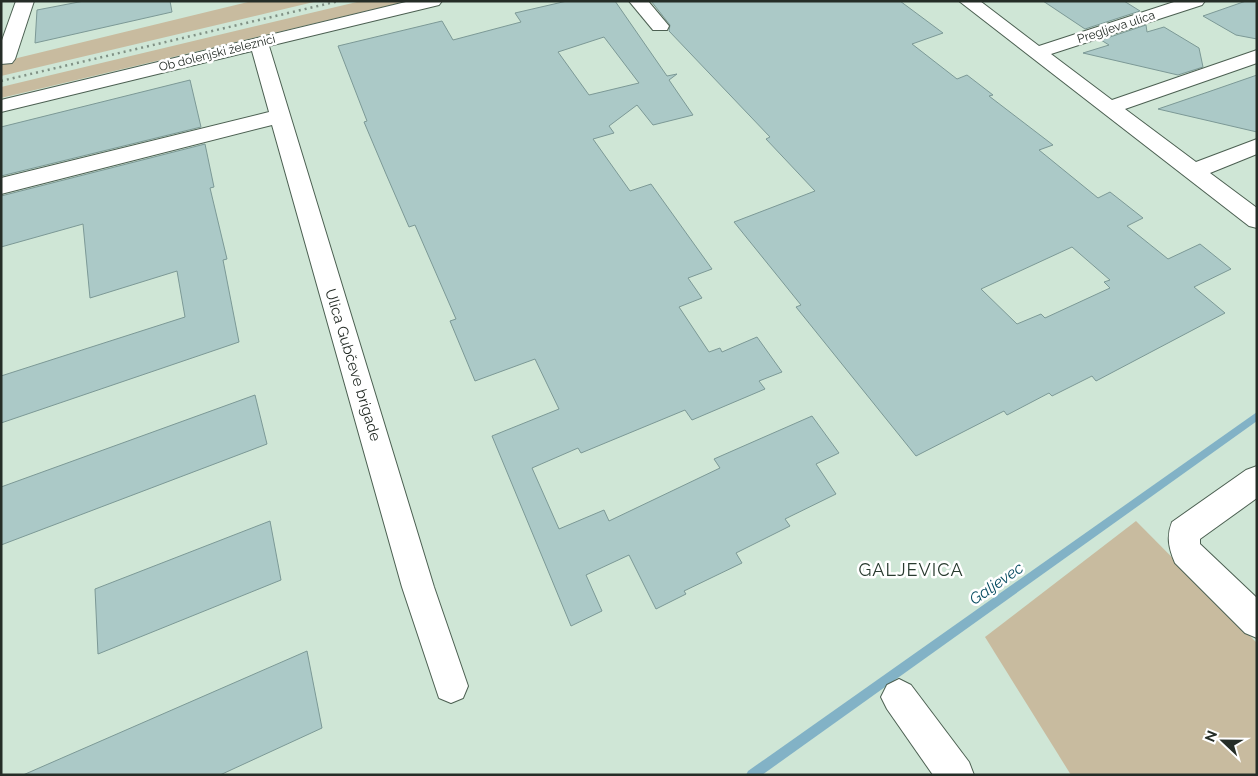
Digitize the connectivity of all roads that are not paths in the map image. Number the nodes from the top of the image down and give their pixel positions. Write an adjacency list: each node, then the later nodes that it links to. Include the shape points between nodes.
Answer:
1 (25, 1): 10 (street)
2 (433, 1): 7 (street, Ob dolenjski železnici)
3 (638, 1): 6 (street)
4 (1196, 1): 8 (street, Pregljeva ulica)
5 (975, 2): 8 (street)
6 (660, 26)
7 (259, 43): 11 (street, Ob dolenjski železnici); 13 (street, Ulica Gubčeve brigade)
8 (1036, 53): 12 (street)
9 (1257, 56): 12 (street)
10 (5, 59)
11 (1, 106)
12 (1108, 108): 15 (street)
13 (280, 116): 16 (street); 20 (street, Ulica Gubčeve brigade, via 418,587)
14 (1257, 146): 15 (street)
15 (1192, 172): 17 (street)
16 (1, 186)
17 (1257, 220)
18 (1257, 480): 19 (street, via 1183,533 1186,552)
19 (1257, 620)
20 (451, 686)
21 (899, 697): 22 (street)
22 (956, 775)

